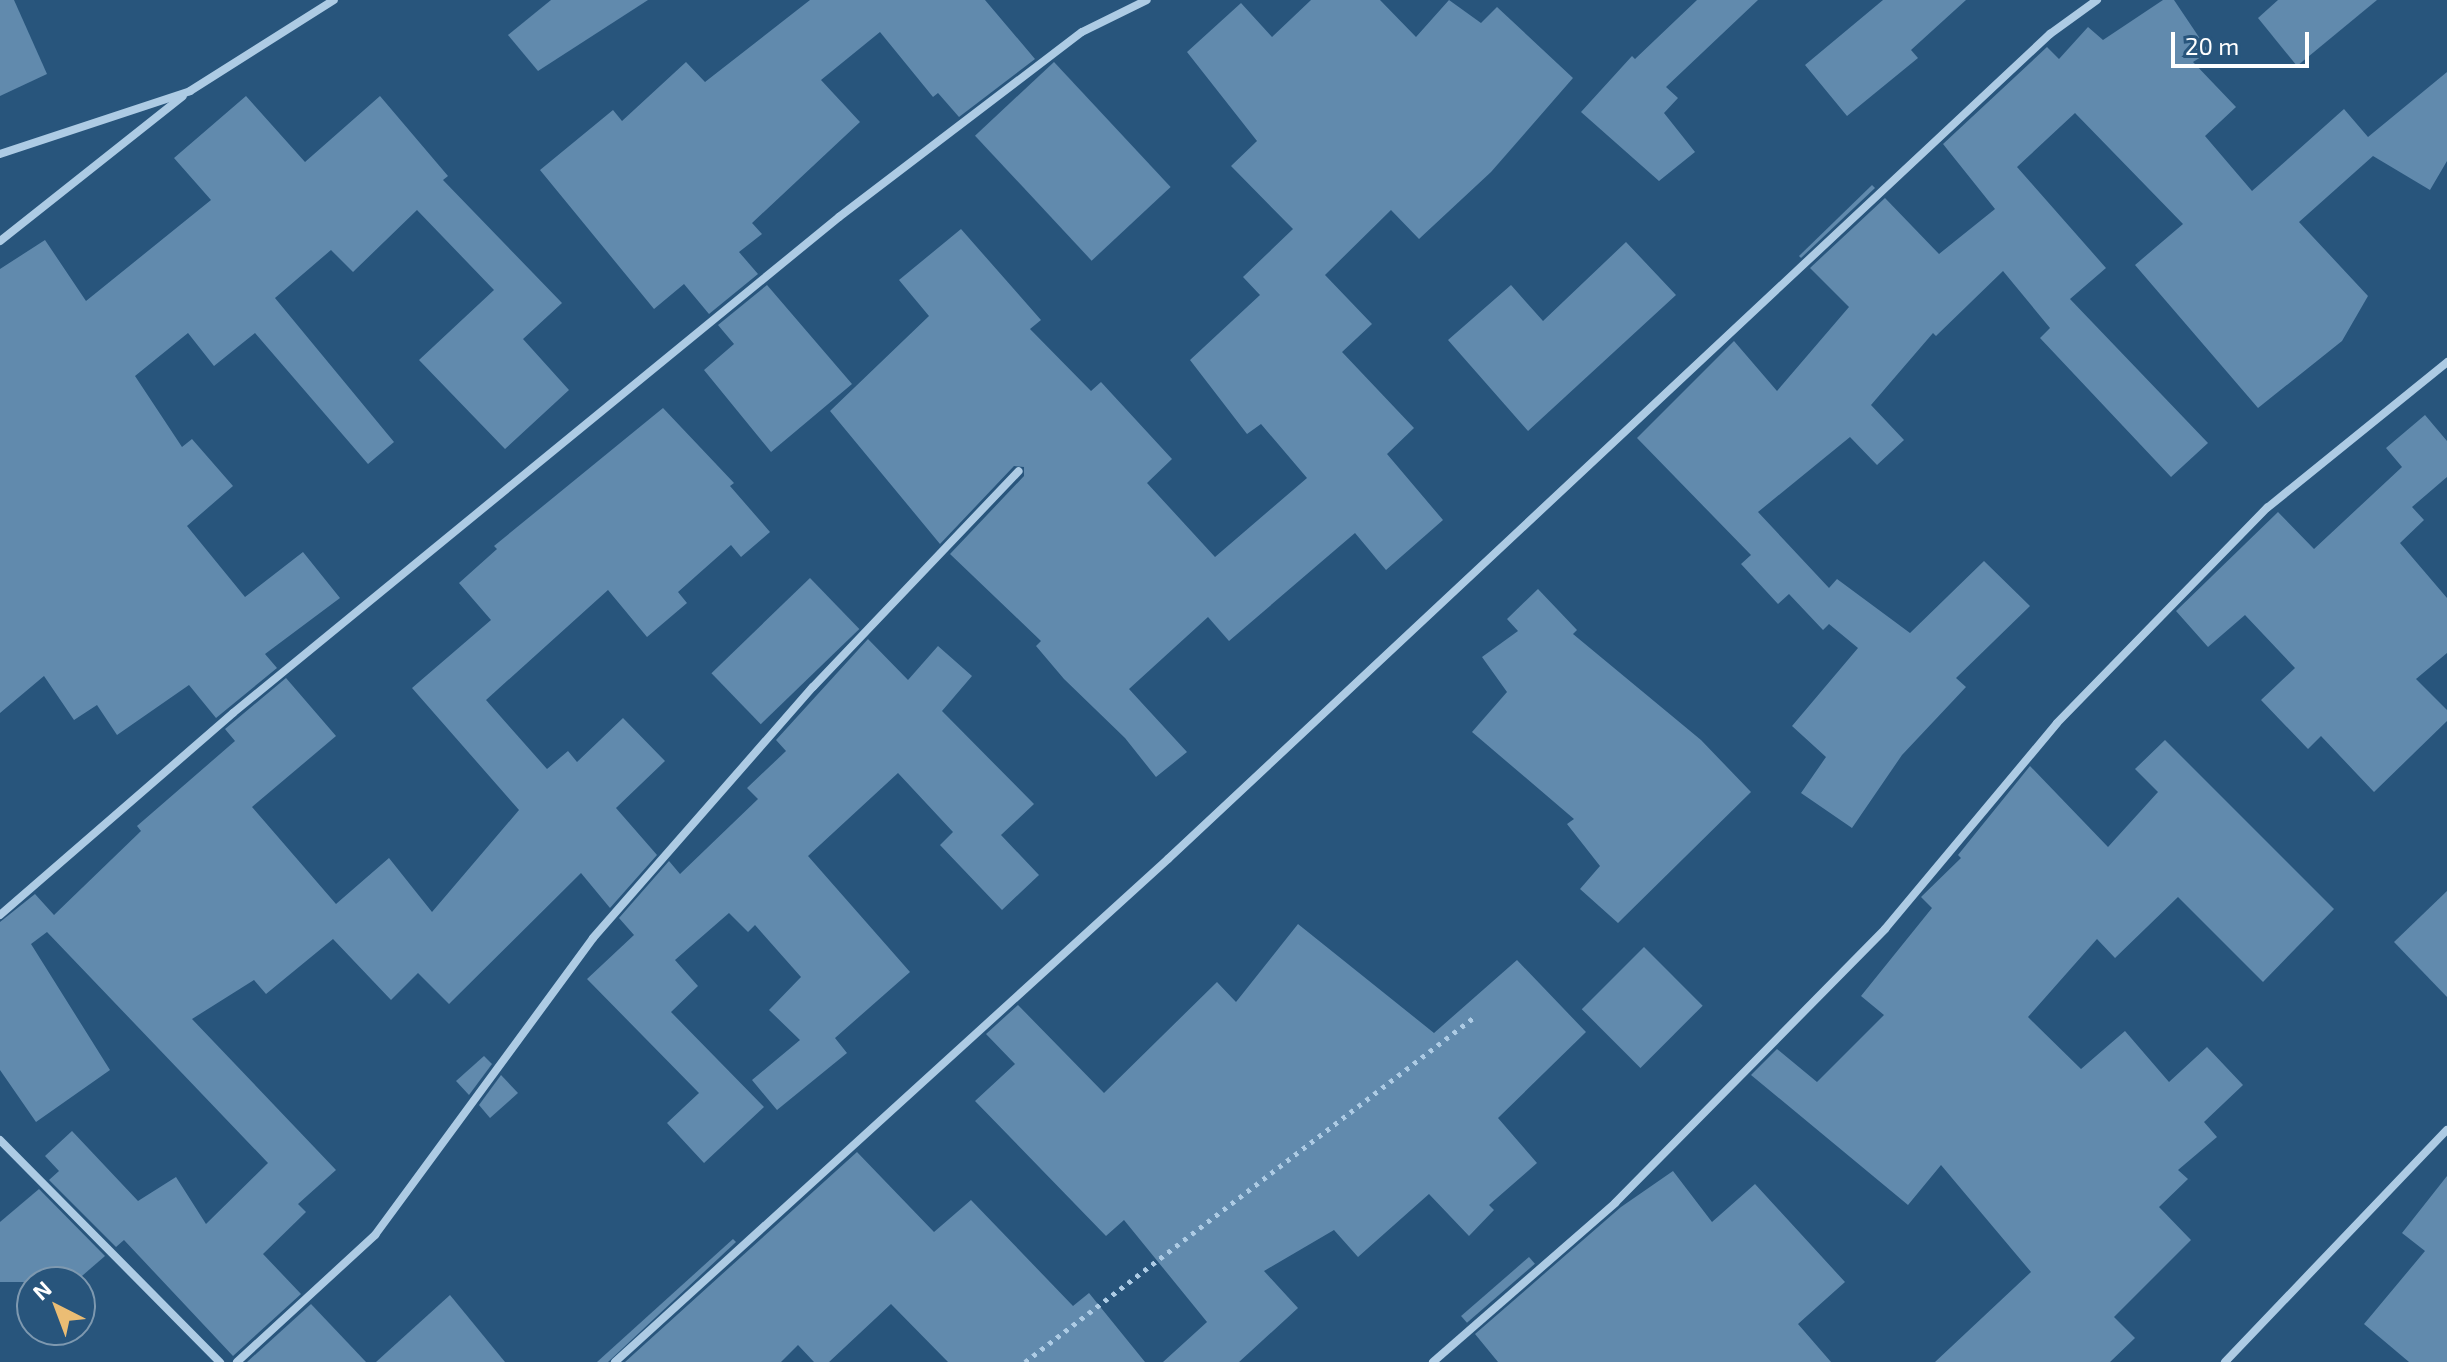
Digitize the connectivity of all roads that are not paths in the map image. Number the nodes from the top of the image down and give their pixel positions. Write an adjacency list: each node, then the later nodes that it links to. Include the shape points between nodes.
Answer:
1 (334, 0): 4 (street)
2 (1147, 0): 9 (street, via 1082,32 839,217 233,713)
3 (2097, 0): 14 (street, via 2050,34 1192,838)
4 (190, 91): 5 (street); 6 (street)
5 (0, 154)
6 (0, 241)
7 (2447, 362): 15 (street, via 2267,508 2057,723 1885,929 1615,1203)
8 (1019, 471): 13 (street, via 813,687 593,938 375,1235)
9 (0, 915)
10 (2447, 1130): 16 (street)
11 (0, 1140): 12 (street)
12 (220, 1362)
13 (237, 1362)
14 (615, 1362)
15 (1433, 1362)
16 (2225, 1362)

